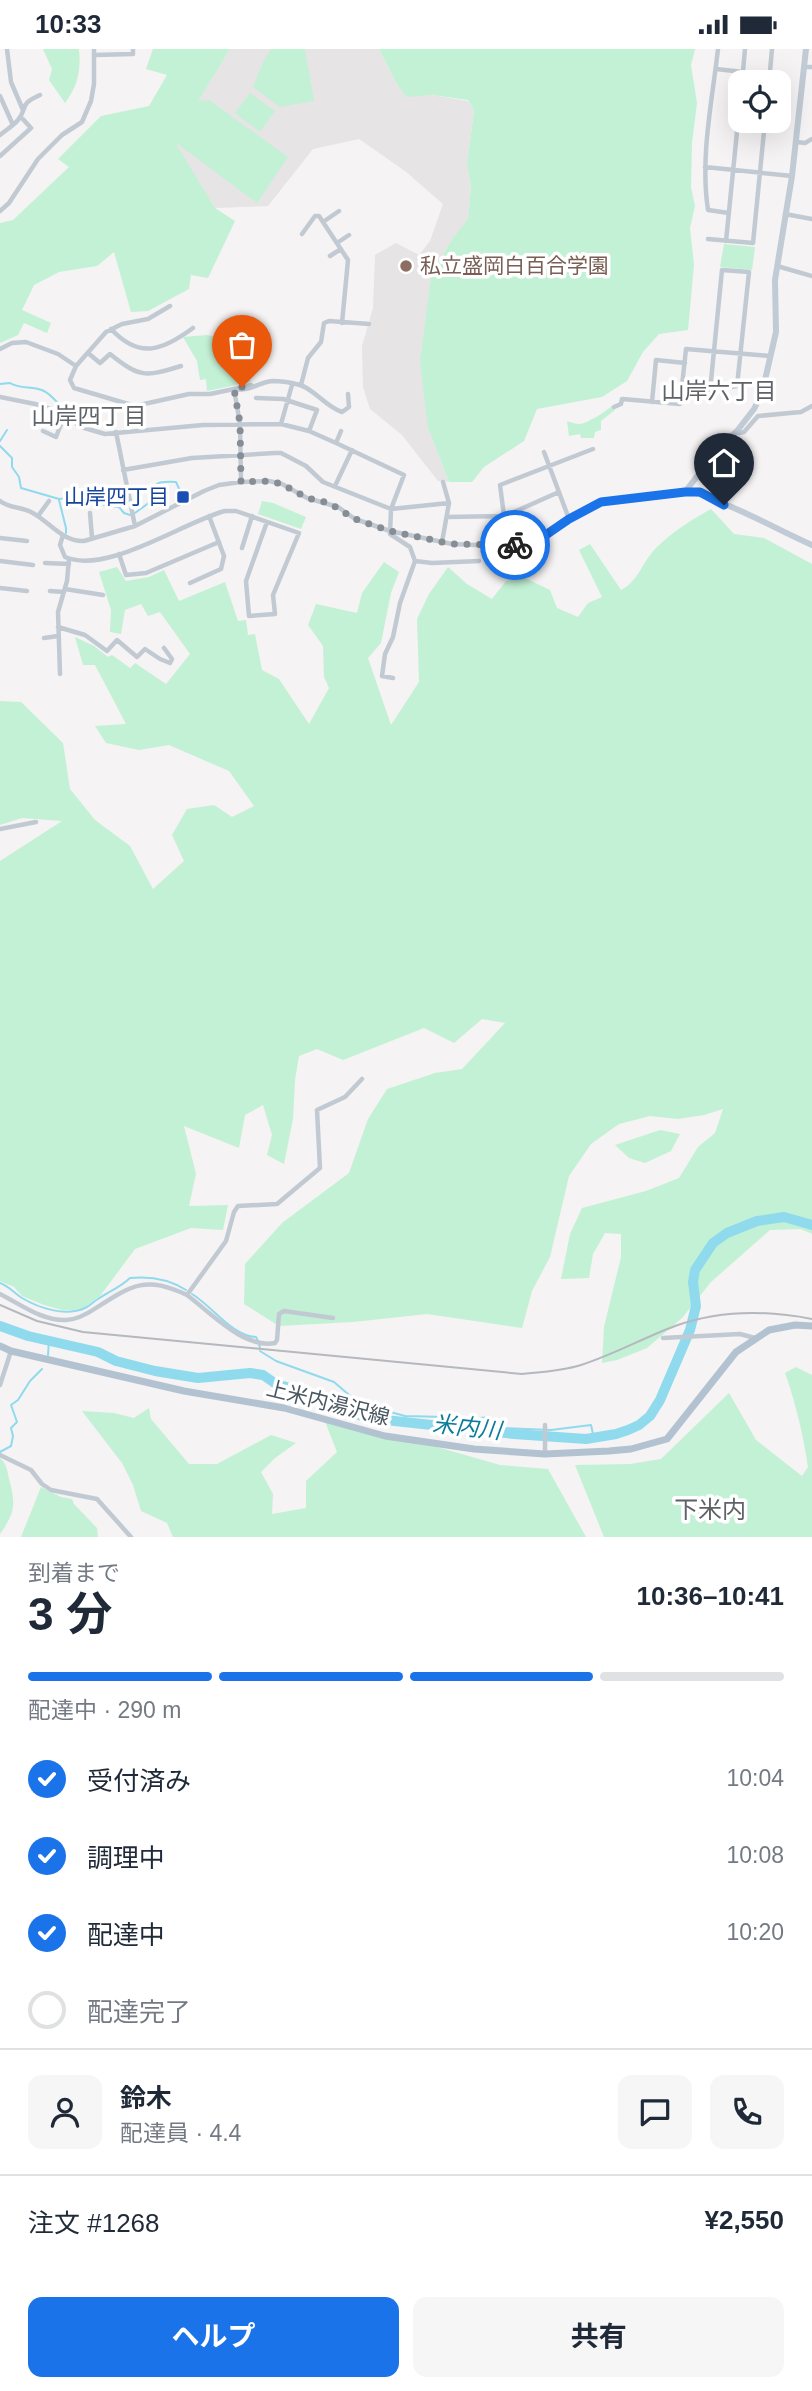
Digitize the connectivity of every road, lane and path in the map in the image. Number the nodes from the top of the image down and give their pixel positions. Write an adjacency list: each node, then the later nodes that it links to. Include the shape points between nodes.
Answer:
1 (7, 49): 15 (street, via 11,82)
2 (133, 49): 7 (street, via 133,54)
3 (718, 49): 9 (street)
4 (746, 49): 11 (street)
5 (772, 49): 12 (street)
6 (806, 49): 8 (street)
7 (95, 52): 28 (street, via 93,92 82,122 38,159)
8 (808, 67): 22 (street)
9 (716, 69): 10 (street); 24 (street)
10 (728, 70)
11 (743, 70)
12 (770, 70)
13 (40, 95): 15 (street, via 27,100)
14 (0, 96): 17 (street)
15 (23, 110): 16 (street)
16 (21, 117): 17 (street); 23 (street, via 31,128)
17 (13, 125): 20 (street)
18 (737, 133): 25 (street)
19 (764, 133): 26 (street)
20 (0, 135)
21 (812, 139): 22 (street)
22 (797, 142): 27 (street)
23 (0, 156)
24 (705, 167): 25 (street); 30 (street, via 708,211)
25 (734, 169): 26 (street); 30 (street)
26 (760, 172): 27 (street); 37 (street, via 753,243)
27 (792, 176): 31 (street)
28 (0, 211)
29 (339, 211): 33 (street)
30 (729, 213): 37 (street)
31 (786, 214): 32 (street); 40 (street)
32 (812, 219)
33 (323, 222): 34 (street, via 315,216); 38 (street)
34 (302, 234)
35 (349, 235): 38 (street)
36 (708, 239): 37 (street)
37 (726, 241)
38 (339, 246): 39 (street); 43 (street, via 348,260)
39 (330, 256)
40 (777, 266): 41 (street); 51 (street)
41 (812, 276)
42 (170, 306): 46 (street, via 148,319)
43 (342, 323): 44 (street); 57 (street, via 324,323 321,342 308,358)
44 (369, 324)
45 (192, 328): 46 (street, via 171,344 146,349 127,344)
46 (111, 329): 49 (street)
47 (0, 349): 53 (street, via 26,342)
48 (714, 351): 50 (street); 50 (street, via 710,391 737,386); 50 (street, via 722,270 749,272); 52 (street, via 686,349)
49 (88, 353): 53 (street); 54 (street, via 100,363 110,355 146,375)
50 (741, 353): 51 (street)
51 (771, 356): 71 (street, via 762,394)
52 (685, 363): 63 (street, via 680,404); 63 (street, via 656,360)
53 (76, 366): 58 (street, via 70,380 74,388 135,406)
54 (181, 366)
55 (251, 385): 58 (street)
56 (292, 385): 57 (street); 58 (street, via 271,381 242,391); 62 (street)
57 (301, 385): 59 (street, via 342,412 349,407)
58 (234, 389): 67 (street)
59 (348, 394)
60 (0, 397): 66 (street)
61 (256, 398): 62 (street)
62 (288, 400): 68 (street); 73 (street, via 317,410)
63 (652, 402): 65 (street, via 622,399)
64 (812, 406): 71 (street, via 801,412 762,415 744,432)
65 (614, 407)
66 (65, 414): 69 (street, via 57,437); 72 (street, via 98,433)
67 (240, 423): 68 (street); 72 (street); 78 (street)
68 (281, 424): 73 (street)
69 (43, 431)
70 (341, 431): 74 (street)
71 (737, 431): 85 (street)
72 (116, 432): 80 (street)
73 (309, 432): 74 (street)
74 (336, 443): 76 (street)
75 (593, 449): 79 (street)
76 (352, 450): 83 (street); 89 (street, via 404,475)
77 (544, 451): 79 (street)
78 (241, 455): 80 (street); 81 (street); 83 (street, via 281,453)
79 (549, 466): 84 (street); 94 (street, via 500,485)
80 (123, 470): 98 (street)
81 (241, 482): 98 (street, via 204,491); 99 (street, via 282,484)
82 (443, 482): 88 (street)
83 (335, 487): 89 (street)
84 (559, 492): 94 (street); 96 (street)
85 (685, 492): 96 (street, via 601,502); 106 (street, via 700,492)
86 (0, 501): 91 (street)
87 (49, 501): 91 (street)
88 (449, 503): 89 (street); 95 (street)
89 (391, 509): 99 (street)
90 (90, 513): 102 (street)
91 (38, 516): 100 (street)
92 (209, 516): 93 (street, via 231,510); 104 (street); 109 (street)
93 (253, 516): 97 (street); 108 (street)
94 (505, 516): 95 (street); 107 (street)
95 (447, 517): 105 (street)
96 (569, 519): 107 (street, via 534,543)
97 (267, 522): 97 (street, via 299,533 273,594 275,614 249,616 246,581)
98 (135, 526): 102 (street)
99 (390, 531): 105 (street); 111 (street, via 391,537 410,547)
100 (63, 535): 102 (street, via 76,541); 113 (street, via 61,549)
101 (0, 538): 103 (street)
102 (92, 538)
103 (27, 541)
104 (219, 542): 109 (street, via 146,573 126,575); 116 (street, via 224,556 221,569)
105 (442, 542): 107 (street)
106 (812, 545)
107 (508, 546)
108 (242, 548)
109 (119, 554): 113 (street)
110 (0, 561): 115 (street)
111 (415, 561): 112 (street); 127 (street, via 386,654 382,676)
112 (479, 561)
113 (69, 562): 114 (street); 120 (street)
114 (45, 563)
115 (33, 565)
116 (190, 583)
117 (0, 588): 118 (street)
118 (27, 591)
119 (50, 591): 120 (street)
120 (65, 591): 121 (street); 122 (street)
121 (103, 595)
122 (58, 627): 123 (street); 125 (street, via 85,635 107,651 117,640 137,657 145,649 170,663)
123 (58, 636): 124 (street); 126 (street)
124 (44, 638)
125 (164, 647)
126 (60, 674)
127 (393, 678)
128 (36, 822): 129 (street)
129 (0, 829)
130 (362, 1079): 132 (street, via 345,1097 317,1110 320,1168 277,1204 238,1206 226,1241)
131 (0, 1294): 132 (street, via 36,1313 66,1320 89,1313 143,1283 164,1285)
132 (187, 1295): 133 (street, via 252,1342 275,1343 279,1314 284,1311)
133 (333, 1318)
134 (812, 1327): 136 (main road, 上米内湯沢線, via 782,1327)
135 (663, 1338): 136 (street, via 740,1334)
136 (755, 1338): 141 (main road, 上米内湯沢線, via 736,1352 667,1439 631,1449)
137 (0, 1346): 138 (main road, 上米内湯沢線)
138 (11, 1351): 139 (street); 141 (main road, 上米内湯沢線, via 184,1391 284,1408 385,1437)
139 (0, 1385)
140 (545, 1425): 141 (street)
141 (545, 1454)
142 (0, 1455): 143 (street, via 31,1470 51,1490 97,1499)
143 (131, 1537)

